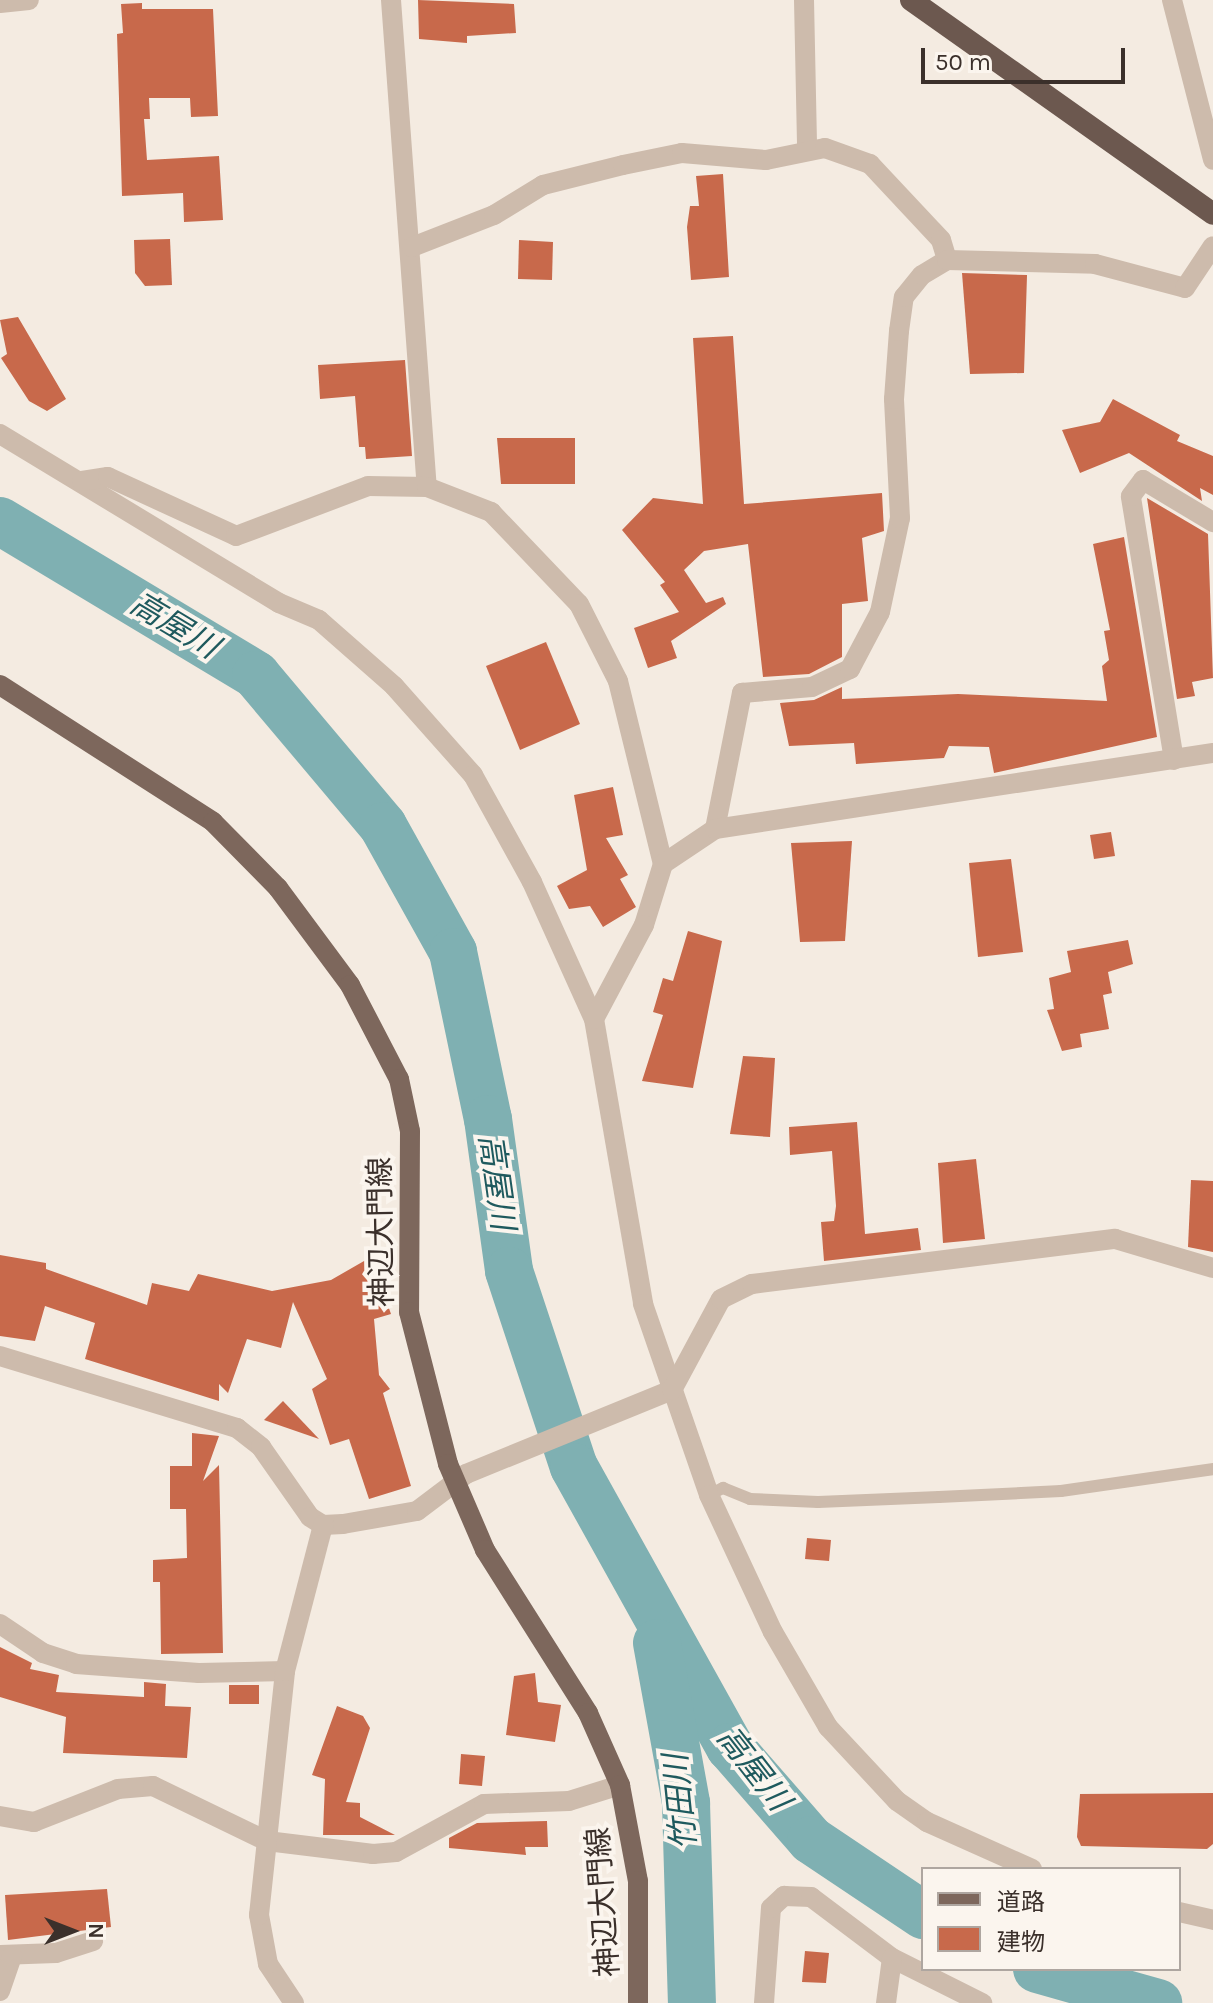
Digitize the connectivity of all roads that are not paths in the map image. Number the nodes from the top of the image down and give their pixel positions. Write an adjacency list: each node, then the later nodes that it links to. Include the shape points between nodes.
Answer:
1 (29, 0): 6 (street)
2 (391, 0): 11 (street)
3 (804, 0): 7 (street)
4 (911, 0): 9 (highway)
5 (1172, 0): 8 (street)
6 (0, 3)
7 (807, 149): 11 (street, via 766,160 682,153 623,165 543,185 494,215); 12 (street, via 848,153 870,164 941,240)
8 (1213, 160)
9 (1213, 214)
10 (1213, 246): 12 (street, via 1185,288 1095,264)
11 (412, 247): 15 (street)
12 (947, 260): 20 (street, via 922,275 904,297 894,399 900,518 880,612 850,669 812,687 742,693)
13 (0, 434): 14 (street)
14 (82, 481): 15 (street, via 108,477 236,536 368,486); 22 (street, via 279,603 319,620 448,742 532,882)
15 (427, 487): 21 (street, via 491,512 579,604 618,681)
16 (1213, 522): 19 (street, via 1143,480 1131,496)
17 (0, 685): 27 (main road, 神辺大門線, via 213,822 278,888 350,985 399,1079 410,1131 409,1312)
18 (1213, 753): 19 (street)
19 (1174, 760): 20 (street)
20 (715, 829): 21 (street)
21 (663, 864): 22 (street, via 644,925)
22 (594, 1019): 25 (street, via 643,1304)
23 (1213, 1268): 25 (street, via 1115,1239 752,1284 721,1299)
24 (0, 1356): 29 (street, via 237,1428 261,1447)
25 (669, 1392): 27 (street); 28 (street)
26 (1213, 1469): 28 (lane, via 1171,1479 1000,1494 818,1502 750,1499 723,1488)
27 (460, 1480): 29 (street, via 436,1502 387,1521); 32 (main road, 神辺大門線, via 536,1637 588,1713)
28 (709, 1495): 35 (street, via 773,1632 828,1727 897,1801 927,1822)
29 (323, 1525): 31 (street)
30 (0, 1624): 31 (street, via 17,1639 76,1664)
31 (285, 1671): 34 (street)
32 (620, 1785): 34 (street, via 569,1801 484,1804 396,1852); 43 (main road, 神辺大門線, via 638,1881)
33 (0, 1816): 34 (street, via 34,1822 118,1789 153,1786)
34 (267, 1841): 42 (street, via 259,1915 268,1964)
35 (1028, 1867)
36 (1181, 1912): 37 (street)
37 (1213, 1920)
38 (93, 1941): 39 (street)
39 (6, 1956): 41 (street)
40 (892, 1958): 44 (street, via 811,1897 784,1896 771,1908); 45 (street); 46 (street)
41 (0, 1991)
42 (294, 2003)
43 (638, 2003)
44 (764, 2003)
45 (886, 2003)
46 (982, 2003)

